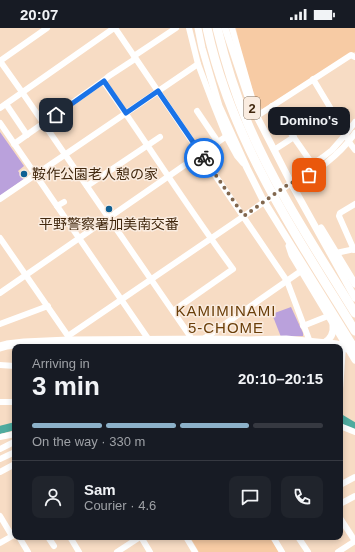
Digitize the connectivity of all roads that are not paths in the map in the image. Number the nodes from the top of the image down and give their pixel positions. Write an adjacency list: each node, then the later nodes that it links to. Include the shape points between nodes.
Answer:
1 (48, 28): 12 (street)
2 (114, 28): 11 (street); 17 (street)
3 (176, 28): 11 (street)
4 (189, 28): 13 (street)
5 (198, 28): 30 (main road, 2)
6 (207, 28): 76 (highway, via 228,99 254,160)
7 (217, 28): 71 (highway, via 248,125 294,213)
8 (226, 28): 23 (main road, 2, via 250,103)
9 (232, 28): 23 (street)
10 (355, 57): 14 (street, via 351,55)
11 (134, 58): 15 (street); 16 (street)
12 (0, 61): 17 (street)
13 (198, 64): 16 (street); 30 (street)
14 (313, 80): 19 (street); 27 (street)
15 (104, 81): 22 (street); 26 (street)
16 (158, 91): 22 (street); 40 (street)
17 (22, 92): 18 (street); 26 (street)
18 (6, 104): 20 (street); 29 (street)
19 (272, 106): 23 (street); 32 (street)
20 (0, 108)
21 (197, 111): 33 (street)
22 (126, 113): 36 (street); 39 (street)
23 (257, 116): 37 (main road, 2)
24 (355, 122): 27 (street)
25 (0, 123): 35 (street)
26 (44, 123): 29 (street); 39 (street)
27 (346, 134): 34 (street); 41 (street, via 332,150)
28 (355, 134): 34 (street)
29 (27, 135): 35 (street)
30 (229, 135): 33 (street); 49 (main road, 2)
31 (160, 137): 36 (street)
32 (294, 137): 37 (street); 41 (street)
33 (218, 142): 40 (street)
34 (349, 142): 38 (street); 44 (street, via 317,170 302,180)
35 (14, 144): 42 (street)
36 (148, 145): 43 (street); 45 (street)
37 (274, 150): 44 (main road, 2)
38 (355, 150)
39 (65, 154): 42 (street); 45 (street)
40 (201, 154): 43 (street); 52 (street)
41 (313, 165): 44 (street)
42 (35, 175): 46 (street); 51 (street)
43 (169, 176): 53 (street); 57 (street)
44 (290, 183): 47 (main road, 2); 49 (street)
45 (87, 186): 53 (street)
46 (0, 199)
47 (301, 201): 60 (main road, 2, via 312,213); 65 (main road, 2)
48 (64, 202): 51 (street)
49 (264, 202): 52 (street); 54 (main road, 2)
50 (355, 204): 59 (street, via 339,216)
51 (57, 206): 56 (street)
52 (244, 216): 57 (street); 64 (street)
53 (109, 218): 56 (street); 63 (street)
54 (286, 236): 61 (main road); 87 (main road, 2, via 327,302)
55 (0, 238): 58 (street)
56 (79, 238): 62 (street); 68 (street)
57 (211, 239): 63 (street); 70 (street, via 233,269)
58 (2, 245): 62 (street)
59 (354, 250): 60 (street)
60 (336, 253): 65 (main road, 2)
61 (301, 271): 64 (street); 72 (main road)
62 (26, 275): 66 (street); 69 (street)
63 (152, 280): 68 (street); 70 (street)
64 (287, 281): 75 (street); 79 (street)
65 (352, 286): 67 (main road, 2)
66 (0, 293)
67 (355, 298)
68 (122, 300): 77 (street); 78 (street)
69 (48, 306): 73 (street); 77 (street)
70 (173, 311): 79 (street)
71 (355, 312)
72 (328, 316): 74 (main road); 75 (street)
73 (0, 324)
74 (333, 324): 81 (main road, via 332,334); 87 (main road)
75 (303, 326): 80 (street)
76 (355, 331)
77 (68, 338): 78 (highway); 82 (highway)
78 (149, 340): 79 (highway)
79 (196, 342): 83 (highway, via 214,340)
80 (310, 342): 81 (highway); 83 (highway, via 286,340)
81 (324, 343): 84 (highway)
82 (18, 344)
83 (246, 344)
84 (329, 344)
85 (12, 345): 86 (highway)
86 (0, 347)
87 (350, 348): 88 (main road); 91 (street)
88 (355, 360)
89 (0, 365): 90 (street)
90 (12, 366)
91 (343, 377)
92 (0, 402): 93 (street)
93 (12, 402)
94 (343, 427): 95 (street)
95 (355, 432)
96 (12, 435): 97 (street)
97 (0, 438)
98 (12, 443): 99 (street)
99 (0, 449)
100 (12, 453): 101 (street)
101 (0, 459)
102 (12, 466): 103 (street)
103 (0, 472)
104 (355, 477): 105 (street)
105 (343, 483)
106 (355, 496): 107 (street)
107 (343, 502)
108 (0, 516): 110 (street)
109 (343, 523): 120 (street)
110 (12, 534)
111 (12, 536): 121 (street)
112 (21, 540): 123 (street)
113 (50, 540): 122 (street)
114 (72, 540): 124 (street)
115 (136, 540): 125 (street)
116 (142, 540): 126 (street)
117 (188, 540): 127 (street)
118 (275, 540): 128 (street)
119 (300, 540): 129 (street)
120 (355, 541): 130 (street)
121 (0, 543)
122 (54, 546)
123 (28, 552)
124 (79, 552)
125 (118, 552)
126 (150, 552)
127 (196, 552)
128 (282, 552)
129 (308, 552)
130 (338, 552)

